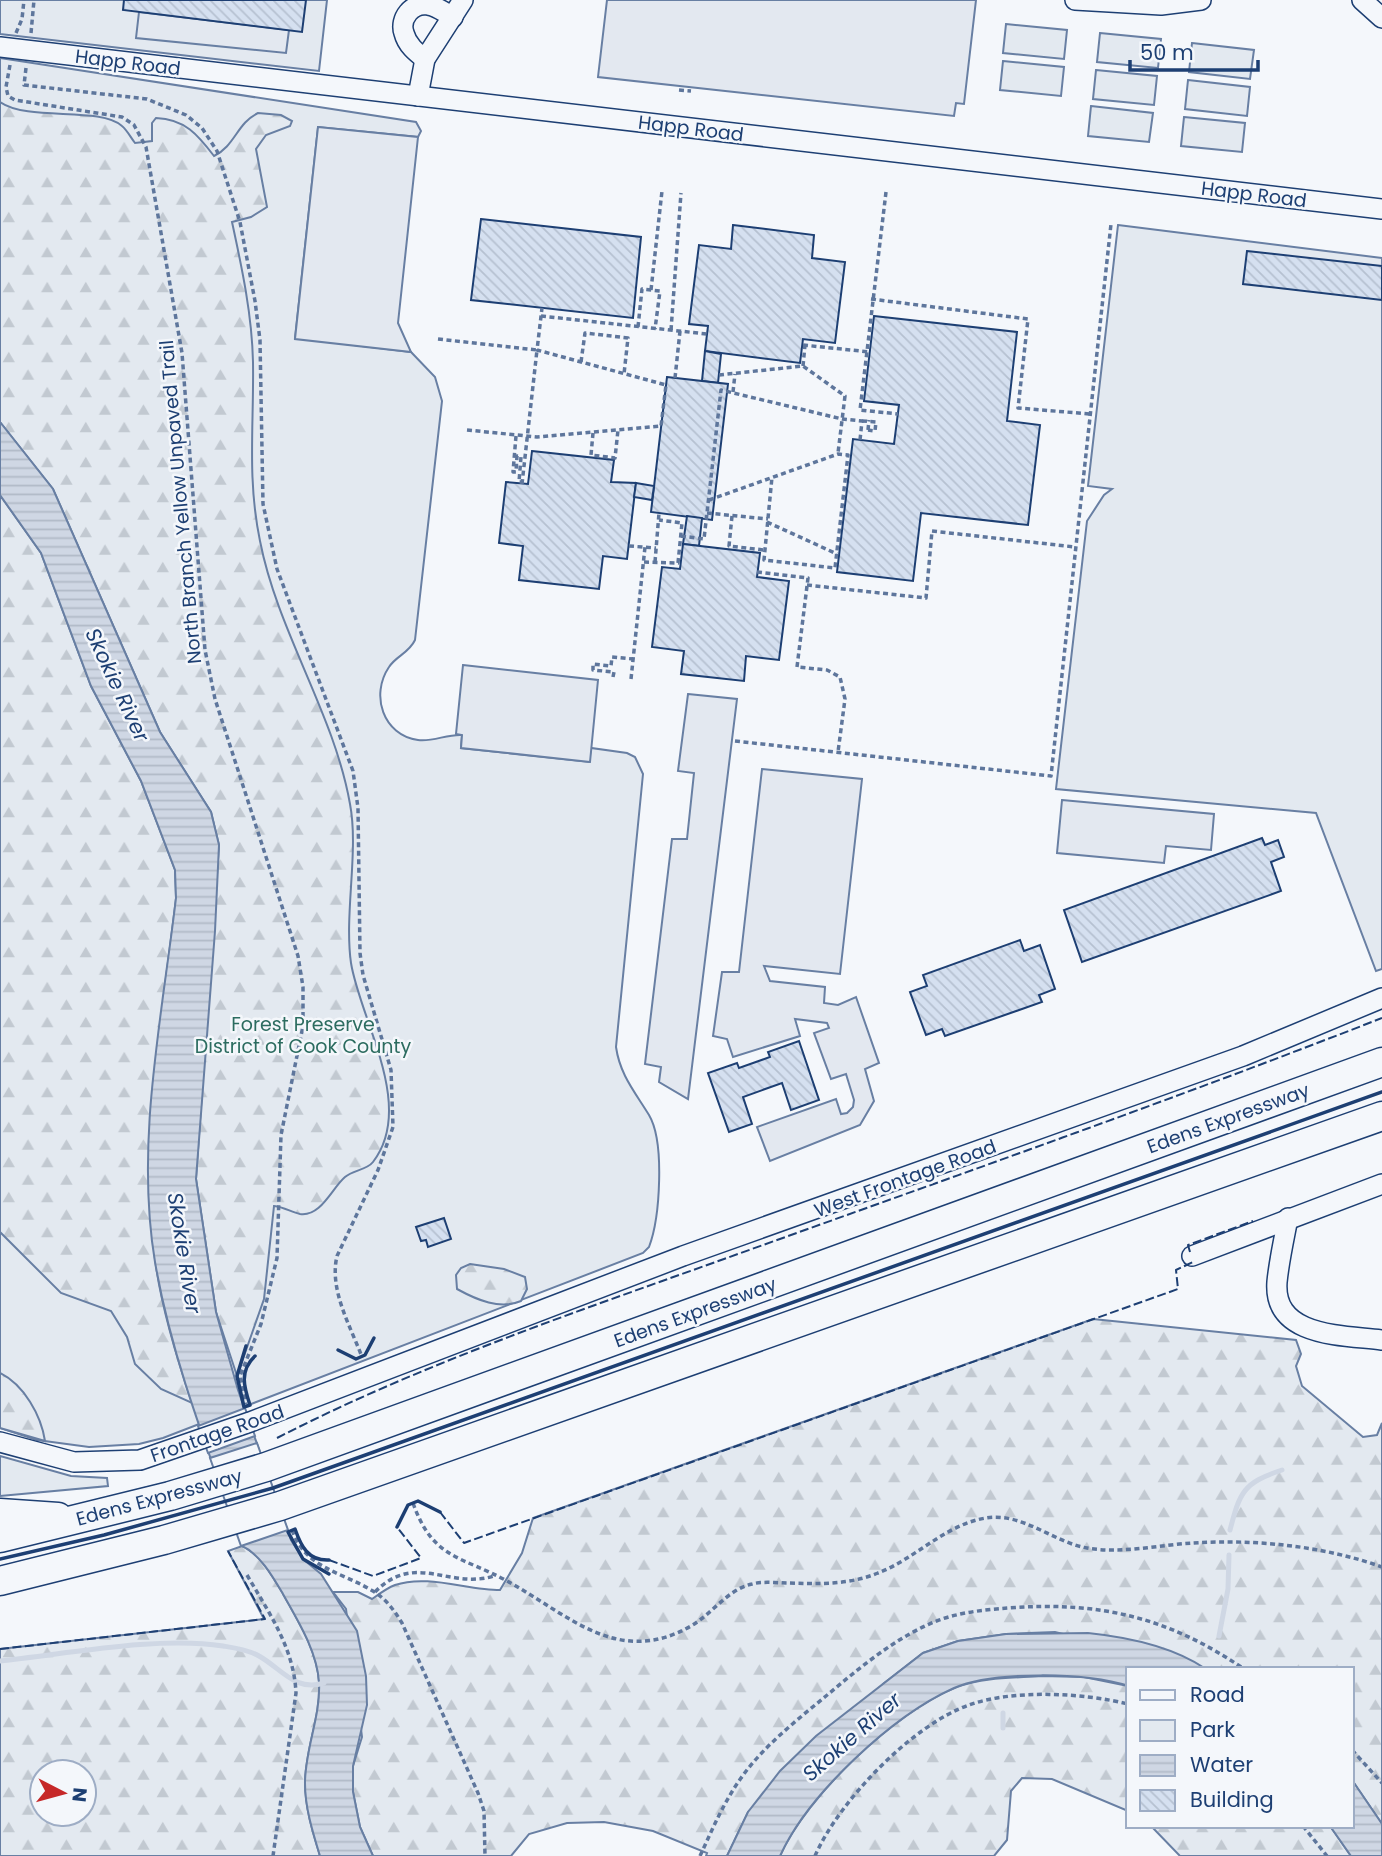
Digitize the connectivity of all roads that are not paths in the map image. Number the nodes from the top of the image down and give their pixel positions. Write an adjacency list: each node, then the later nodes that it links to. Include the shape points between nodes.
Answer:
1 (463, 0): 5 (street)
2 (1075, 0): 3 (street, via 1161,5)
3 (1202, 0)
4 (1362, 0): 6 (street)
5 (453, 18): 8 (street); 8 (street, via 422,4 405,17 403,32)
6 (1382, 18)
7 (9, 47): 9 (street, Happ Road)
8 (425, 59): 9 (street)
9 (418, 96): 10 (street, Happ Road)
10 (1382, 209)
11 (1382, 998): 18 (street, West Frontage Road, via 1243,1056 683,1256)
12 (1382, 1062): 21 (highway, Edens Expressway, via 266,1467)
13 (1382, 1116): 23 (highway, via 286,1518 232,1521)
14 (1382, 1184): 15 (street)
15 (1288, 1218): 16 (street); 17 (street, via 1277,1283 1292,1320 1317,1332)
16 (1192, 1255)
17 (1382, 1340)
18 (427, 1356): 19 (street, Frontage Road, via 248,1414 203,1439 140,1460 74,1462)
19 (0, 1442)
20 (0, 1513): 21 (highway)
21 (79, 1519): 22 (highway, Edens Expressway)
22 (0, 1538)
23 (1, 1582)

